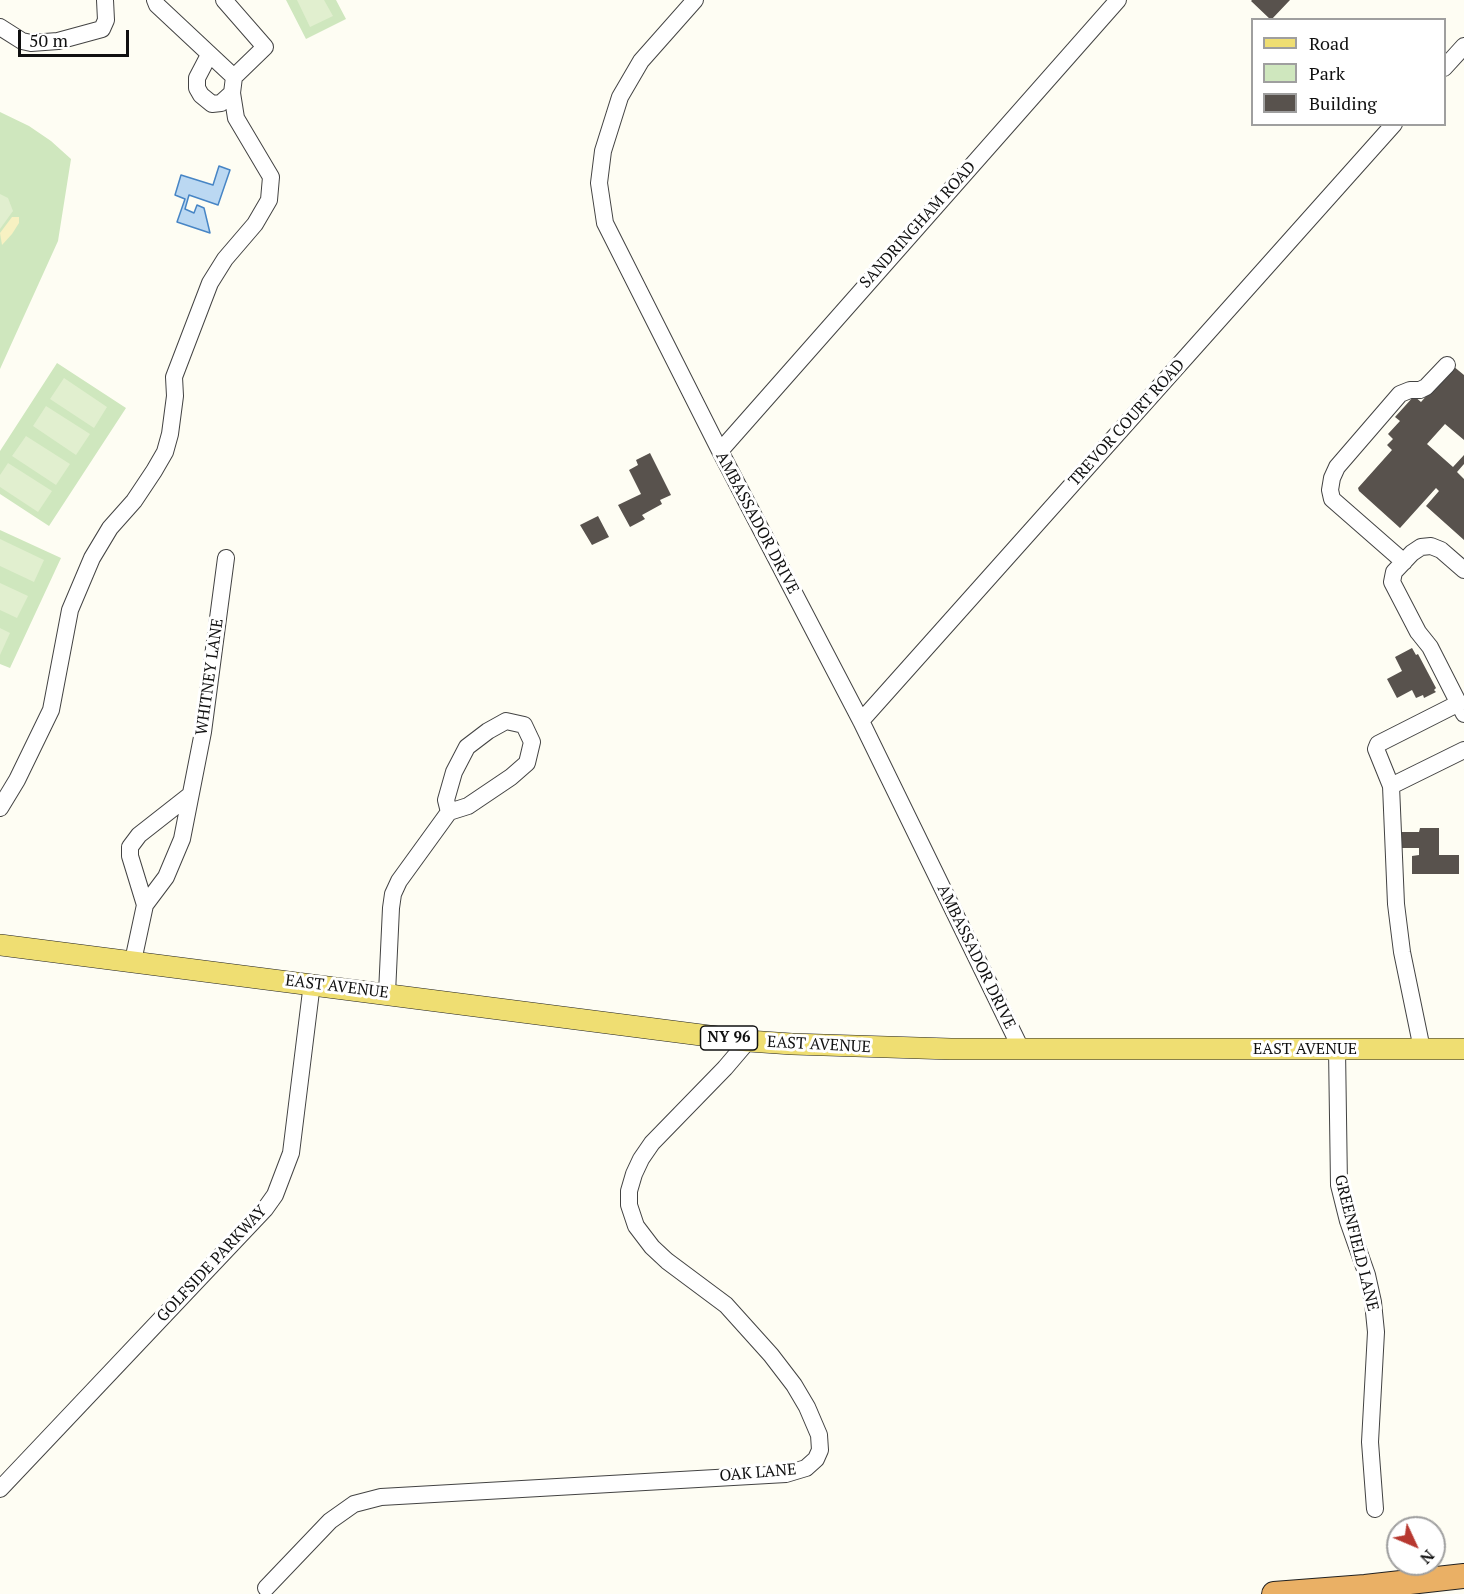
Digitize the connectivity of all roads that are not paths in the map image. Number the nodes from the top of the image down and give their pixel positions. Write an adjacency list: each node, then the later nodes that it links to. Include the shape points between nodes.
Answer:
1 (105, 0): 6 (street, via 106,20 102,29 43,43 22,41)
2 (155, 0): 8 (street)
3 (224, 0): 10 (street, via 265,47)
4 (695, 0): 13 (street, AMBASSADOR DRIVE, via 641,61 620,97 603,151 599,183 605,223)
5 (1118, 0): 13 (street, SANDRINGHAM ROAD)
6 (0, 27)
7 (1464, 46): 9 (street)
8 (209, 55): 10 (street); 10 (street, via 196,78 201,95 212,104 221,103)
9 (1446, 66)
10 (233, 85): 22 (street, via 236,118 271,177 269,200 210,283 174,377 175,396 165,452 92,558 70,610 51,710)
11 (1392, 126): 18 (street, TREVOR COURT ROAD)
12 (1447, 364): 15 (street, via 1426,387 1400,394 1337,467 1332,478 1332,499)
13 (720, 452): 18 (street, AMBASSADOR DRIVE)
14 (226, 558): 21 (street, WHITNEY LANE, via 203,732)
15 (1404, 562): 16 (street, via 1421,547 1431,546); 17 (street, via 1394,572 1392,582)
16 (1464, 570)
17 (1461, 708): 20 (street, via 1378,744 1376,749)
18 (861, 721): 30 (street, AMBASSADOR DRIVE)
19 (1464, 750): 20 (street)
20 (1391, 786): 32 (street, via 1396,904)
21 (190, 795): 24 (street, WHITNEY LANE, via 176,858); 24 (street, WHITNEY LANE, via 147,827 130,847)
22 (0, 808)
23 (449, 812): 23 (street, via 476,802 527,762 532,742 524,725 506,721 467,747 451,781 446,800); 28 (street, via 393,894)
24 (145, 905): 26 (street, WHITNEY LANE)
25 (0, 945): 26 (main road, EAST AVENUE / NY 96)
26 (133, 961): 27 (main road, EAST AVENUE / NY 96)
27 (312, 983): 28 (main road, EAST AVENUE / NY 96); 34 (street, GOLFSIDE PARKWAY, via 291,1153 275,1195)
28 (387, 993): 29 (main road, EAST AVENUE / NY 96)
29 (748, 1041): 30 (main road, EAST AVENUE / NY 96, via 838,1047); 37 (street, OAK LANE, via 652,1143 634,1174 629,1205 636,1226 652,1247 726,1305 794,1385 819,1435 816,1459 800,1471 786,1474 381,1497 354,1504 330,1521)
30 (1021, 1049): 31 (main road, EAST AVENUE / NY 96)
31 (1337, 1049): 32 (main road, EAST AVENUE / NY 96); 35 (street, GREENFIELD LANE, via 1339,1185 1367,1275 1376,1332 1370,1442)
32 (1422, 1049): 33 (main road, EAST AVENUE / NY 96)
33 (1464, 1049)
34 (0, 1489)
35 (1375, 1509)
36 (1464, 1576): 38 (highway)
37 (266, 1588)
38 (1274, 1594)

